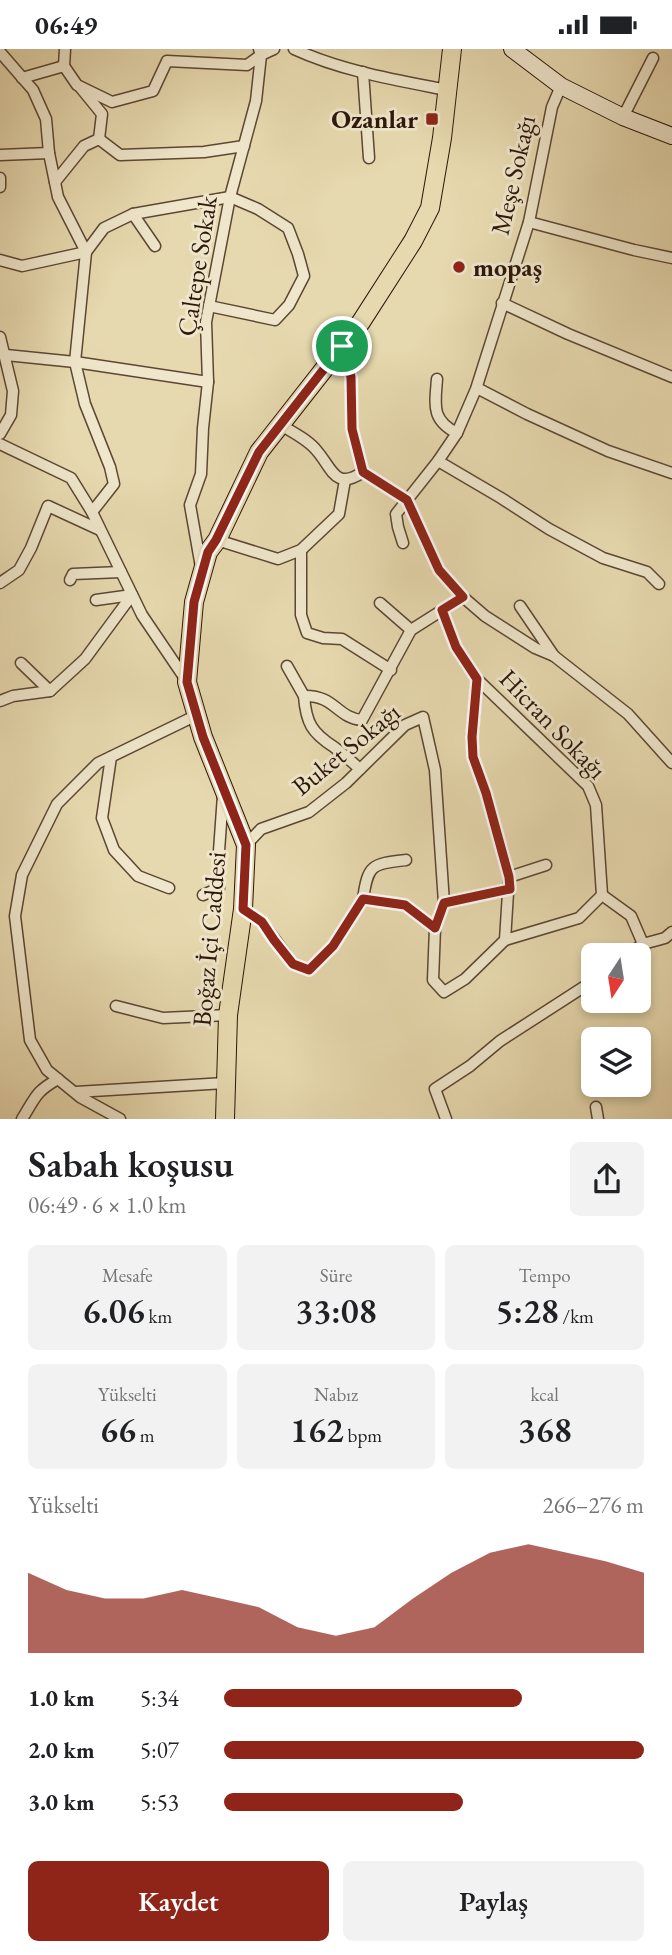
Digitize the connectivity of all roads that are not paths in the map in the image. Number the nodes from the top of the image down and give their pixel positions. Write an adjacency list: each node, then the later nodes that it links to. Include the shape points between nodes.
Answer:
1 (65, 49): 10 (street)
2 (274, 49): 7 (street)
3 (294, 49): 11 (street)
4 (452, 49): 15 (main road, Boğaz İçi Caddesi)
5 (464, 49): 15 (main road)
6 (512, 49): 14 (street)
7 (260, 52): 13 (street, via 247,65 167,61 153,91 112,102); 19 (street, Çaltepe Sokak, via 256,101)
8 (0, 53): 12 (street)
9 (653, 58): 16 (street)
10 (64, 66): 12 (street); 13 (street)
11 (363, 72): 15 (street); 22 (street)
12 (22, 78): 20 (street, via 46,119)
13 (77, 85): 18 (street, via 102,114)
14 (561, 86): 16 (street); 28 (street, Meşe Sokağı, via 552,107)
15 (447, 90): 36 (main road, Boğaz İçi Caddesi, via 430,208)
16 (623, 117): 17 (street)
17 (672, 136)
18 (99, 139): 19 (street, via 120,155); 24 (street, via 84,146)
19 (244, 146): 26 (street, Çaltepe Sokak)
20 (49, 153): 21 (street); 24 (street)
21 (0, 155)
22 (369, 158)
23 (0, 179): 25 (street)
24 (55, 182): 30 (street)
25 (0, 187)
26 (230, 197): 27 (street); 34 (street, Çaltepe Sokak); 34 (street, via 288,228 304,276 275,320)
27 (133, 214): 29 (street); 30 (street, via 104,228)
28 (529, 222): 31 (street); 33 (street, Meşe Sokağı)
29 (155, 246)
30 (86, 251): 32 (street, via 22,266); 38 (street)
31 (672, 258)
32 (0, 260)
33 (502, 303): 39 (street); 42 (street, Meşe Sokağı)
34 (209, 306): 41 (street, Çaltepe Sokak)
35 (0, 337): 37 (street)
36 (342, 346): 43 (main road, Boğaz İçi Caddesi); 48 (street, via 351,377 352,429)
37 (6, 355): 38 (street); 45 (street, via 13,391 11,415)
38 (75, 362): 41 (street); 52 (street, via 114,484)
39 (672, 377)
40 (437, 379): 44 (street, via 437,416)
41 (208, 382): 58 (street, Çaltepe Sokak, via 201,474 190,505)
42 (477, 388): 44 (street, Meşe Sokağı); 49 (street, via 608,451)
43 (281, 425): 50 (street, via 316,449 333,475); 54 (main road, Boğaz İçi Caddesi, via 259,452)
44 (457, 433): 47 (street, Meşe Sokağı)
45 (0, 434)
46 (0, 444): 52 (street, via 71,478)
47 (438, 461): 51 (street, Meşe Sokağı); 61 (street, via 549,529 603,558 647,572)
48 (363, 472): 50 (street); 51 (street)
49 (672, 473)
50 (345, 480): 56 (street, via 339,515)
51 (407, 500): 55 (street, via 396,514); 63 (street, via 439,570)
52 (92, 513): 53 (street)
53 (100, 530): 57 (street); 60 (street, via 48,506 19,570)
54 (216, 540): 56 (street, via 278,559); 58 (main road, Boğaz İçi Caddesi)
55 (403, 543)
56 (301, 550): 72 (street, via 301,615 307,633 342,639)
57 (121, 572): 59 (street, via 73,574); 62 (street)
58 (202, 573): 74 (main road, Boğaz İçi Caddesi, via 194,602)
59 (70, 580)
60 (0, 583)
61 (659, 584)
62 (132, 595): 64 (street); 74 (street); 75 (street, via 85,659)
63 (463, 597): 67 (street); 69 (street, via 485,616)
64 (96, 600)
65 (380, 603): 68 (street)
66 (520, 606): 69 (street)
67 (442, 610): 68 (street); 73 (street, Hicran Sokağı, via 456,647)
68 (411, 630): 72 (street)
69 (554, 656): 80 (street, via 628,714)
70 (21, 663): 75 (street)
71 (287, 666): 76 (street)
72 (391, 670): 76 (street, via 362,720 352,719 317,696)
73 (477, 679): 86 (street, via 473,757); 89 (street, Hicran Sokağı, via 588,786 596,805)
74 (187, 682): 78 (main road, Boğaz İçi Caddesi)
75 (50, 691): 77 (street)
76 (303, 697): 81 (street, via 315,733)
77 (0, 701)
78 (197, 715): 79 (street); 82 (main road, Boğaz İçi Caddesi)
79 (111, 757): 87 (street, via 102,818 114,850 138,876); 101 (street, via 98,763 57,804 22,875 15,916 30,1040 47,1070)
80 (672, 763)
81 (360, 769): 83 (street, Buket Sokağı, via 309,812 261,828); 91 (street, Buket Sokağı, via 405,725 423,717 435,771)
82 (224, 789): 83 (main road, Boğaz İçi Caddesi); 88 (street, via 219,888)
83 (246, 845): 92 (main road, Boğaz İçi Caddesi)
84 (405, 860): 90 (street, via 371,869)
85 (546, 866): 86 (street)
86 (510, 883): 91 (street); 95 (street)
87 (169, 888)
88 (203, 895)
89 (602, 895): 95 (street, via 579,918); 96 (street, via 631,916)
90 (363, 899): 92 (street, via 333,946 309,970 293,964 262,922); 93 (street, via 405,905)
91 (444, 903): 93 (street, Buket Sokağı)
92 (243, 909): 100 (main road, Boğaz İçi Caddesi)
93 (435, 928): 95 (street, Buket Sokağı, via 433,980 444,992 465,979)
94 (672, 932): 97 (street)
95 (505, 940)
96 (643, 943)
97 (647, 943)
98 (581, 989): 107 (street, via 435,1089)
99 (116, 1006): 100 (street, via 163,1018)
100 (228, 1015): 102 (main road, Boğaz İçi Caddesi)
101 (58, 1079): 103 (street); 104 (street, via 35,1095)
102 (225, 1083): 103 (street); 106 (main road, Boğaz İçi Caddesi)
103 (76, 1092): 105 (street)
104 (22, 1118)
105 (120, 1118)
106 (225, 1118)
107 (446, 1118)

